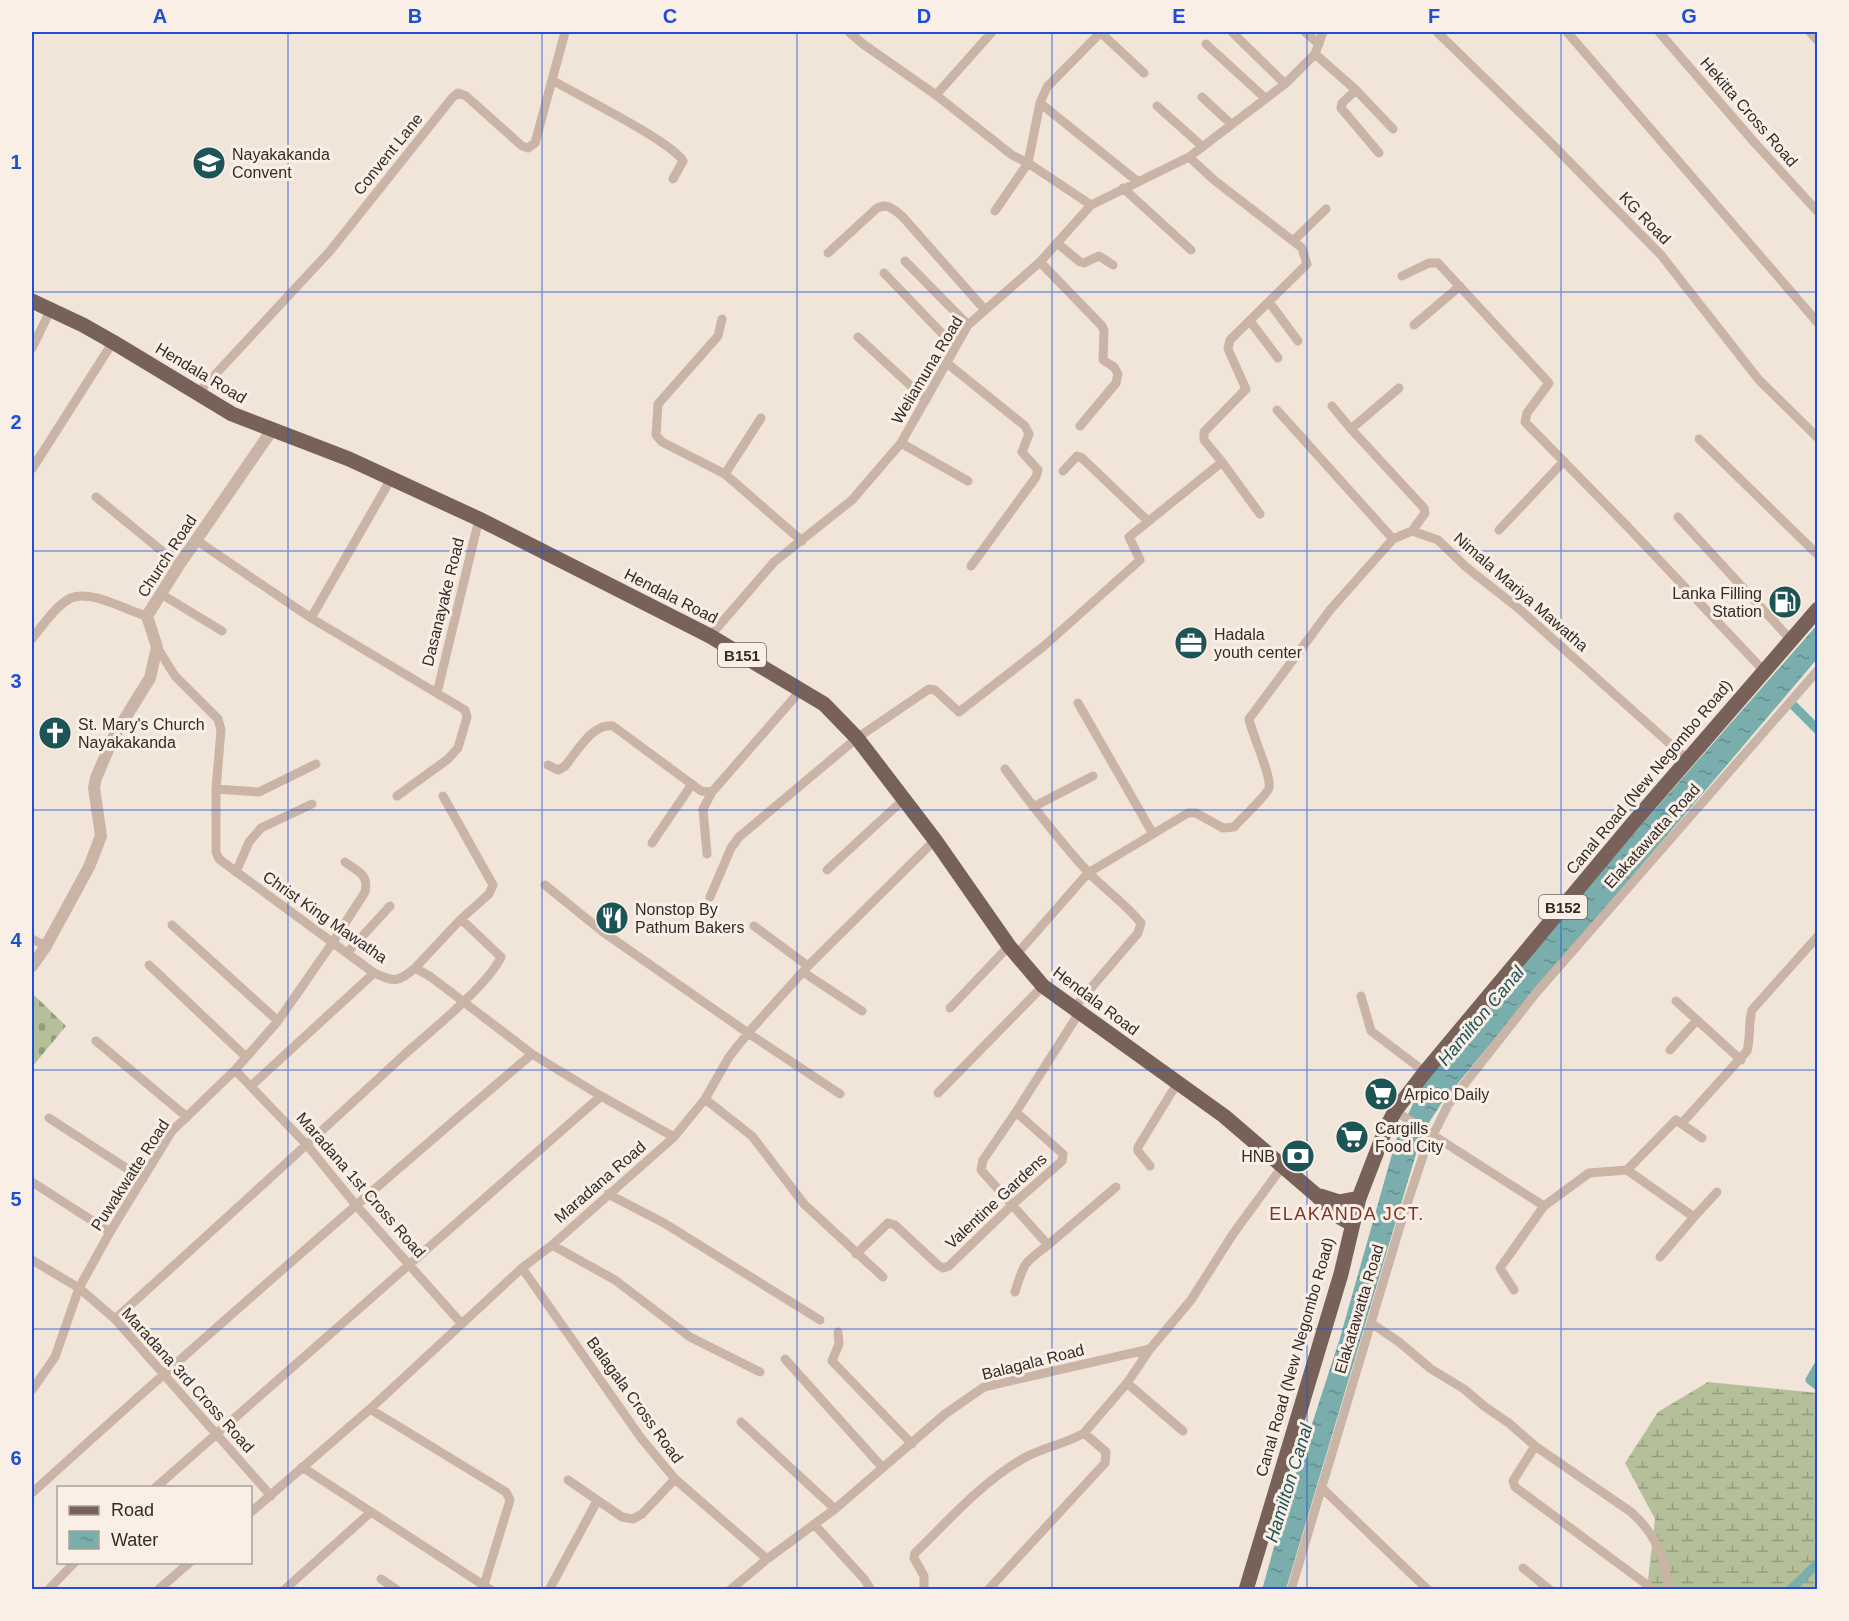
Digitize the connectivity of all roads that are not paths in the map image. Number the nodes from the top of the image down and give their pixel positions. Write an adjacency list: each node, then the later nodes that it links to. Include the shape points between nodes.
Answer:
1 (565, 32): 18 (street, Convent Lane)
2 (849, 32): 21 (street)
3 (977, 32): 12 (street)
4 (1101, 32): 17 (street); 24 (street, via 1047,87)
5 (1232, 32): 19 (street)
6 (1305, 32): 14 (street)
7 (1323, 32): 14 (street, Weliamuna Road)
8 (1437, 32): 74 (street, KG Road, via 1661,255 1759,380)
9 (1567, 32): 55 (street)
10 (1659, 32): 38 (street, Hekitta Cross Road)
11 (1810, 32): 13 (street)
12 (989, 35): 21 (street)
13 (1818, 41)
14 (1319, 44): 16 (street, Weliamuna Road)
15 (1206, 45): 23 (street)
16 (1315, 54): 19 (street, Weliamuna Road); 20 (street)
17 (1144, 73)
18 (552, 80): 32 (street, via 676,153 683,161); 66 (street, Convent Lane, via 535,143 528,148 466,96 458,93 452,98 330,251)
19 (1285, 84): 23 (street, Weliamuna Road)
20 (1356, 90): 27 (street); 29 (street, via 1341,108)
21 (936, 95): 31 (street)
22 (1203, 97): 26 (street)
23 (1264, 98): 26 (street, Weliamuna Road)
24 (1040, 103): 31 (street); 33 (street)
25 (1157, 106): 28 (street)
26 (1231, 124): 28 (street, Weliamuna Road)
27 (1393, 129)
28 (1203, 147): 30 (street, Weliamuna Road)
29 (1379, 153)
30 (1189, 158): 33 (street, Weliamuna Road); 39 (street)
31 (1028, 164): 35 (street); 37 (street)
32 (674, 179)
33 (1137, 181): 34 (street, Weliamuna Road)
34 (1123, 188): 35 (street, Weliamuna Road); 41 (street)
35 (1091, 205): 40 (street, Weliamuna Road)
36 (1326, 209): 39 (street)
37 (996, 211)
38 (1818, 212)
39 (1293, 241): 50 (street, via 1302,248 1307,264)
40 (1057, 243): 44 (street, Weliamuna Road); 45 (street, via 1080,262 1100,256)
41 (1191, 250)
42 (828, 253): 52 (street, via 876,209 886,205 902,216)
43 (905, 261): 56 (street)
44 (1040, 262): 52 (street, Weliamuna Road); 71 (street, via 1102,326 1103,360 1118,374 1116,383)
45 (1113, 265)
46 (884, 273): 61 (street)
47 (1402, 276): 48 (street, via 1429,263 1438,263)
48 (1460, 286): 57 (street); 77 (street, via 1549,383 1527,413 1525,422)
49 (32, 301): 51 (main road, Hendala Road / B151)
50 (1269, 302): 54 (street); 59 (street)
51 (51, 309): 60 (main road, Hendala Road / B151); 62 (street)
52 (985, 310): 56 (street, Weliamuna Road)
53 (722, 319): 81 (street, via 717,336 658,404 656,435 662,442)
54 (1250, 321): 63 (street); 78 (street, via 1230,340 1228,349 1246,389 1204,432 1204,440)
55 (1818, 323)
56 (968, 325): 61 (street, Weliamuna Road)
57 (1414, 325)
58 (858, 337): 67 (street)
59 (1298, 341)
60 (113, 342): 66 (main road, Hendala Road / B151); 79 (street)
61 (955, 347): 64 (street, Weliamuna Road)
62 (32, 348)
63 (1278, 358)
64 (948, 364): 67 (street, Weliamuna Road); 96 (street, via 1025,426 1029,434 1022,452 1038,470)
65 (1399, 388): 72 (street)
66 (198, 393): 73 (main road, Hendala Road / B151, via 232,414)
67 (926, 400): 76 (street, Weliamuna Road)
68 (1332, 406): 72 (street)
69 (1277, 410): 91 (street)
70 (761, 418): 81 (street)
71 (1080, 426)
72 (1351, 429): 90 (street, via 1424,508 1425,513)
73 (272, 430): 82 (main road, Hendala Road / B151); 92 (street, Church Road)
74 (1818, 438)
75 (1699, 439): 94 (street)
76 (901, 443): 83 (street); 93 (street, Weliamuna Road, via 852,500)
77 (1563, 461): 89 (street); 107 (street)
78 (1222, 462): 85 (street); 88 (street)
79 (32, 470)
80 (1062, 471): 88 (street, via 1077,456 1082,458)
81 (725, 474): 93 (street)
82 (392, 477): 87 (main road, Hendala Road / B151); 100 (street)
83 (968, 481)
84 (96, 497): 95 (street)
85 (1260, 514)
86 (1678, 518): 104 (street)
87 (479, 519): 102 (main road, Hendala Road / B151); 109 (street, Dasanayake Road)
88 (1149, 521): 111 (street, via 1129,537 1139,555 1137,564 1044,646 959,712 932,688)
89 (1499, 530)
90 (1412, 531): 91 (street); 112 (street, Nimala Mariya Mawatha, via 1438,540)
91 (1394, 539): 125 (street, via 1330,610 1249,719 1269,789 1234,827 1223,828 1196,813 1188,813)
92 (196, 540): 95 (street, Church Road); 100 (street)
93 (802, 541): 102 (street, Weliamuna Road, via 774,562)
94 (1818, 555)
95 (179, 565): 97 (street, Church Road)
96 (971, 566)
97 (161, 594): 99 (street, Church Road); 101 (street)
98 (1818, 609): 104 (main road, Canal Road (New Negombo Road) / B152)
99 (147, 616): 103 (street, Church Road, via 92,596 71,598); 105 (street)
100 (311, 618): 109 (street)
101 (222, 631)
102 (710, 636): 108 (main road, Hendala Road / B151)
103 (32, 639)
104 (1791, 640): 107 (main road, Canal Road (New Negombo Road) / B152)
105 (157, 647): 118 (street, Christ King Mawatha, via 175,676 218,719 221,730); 142 (street, via 150,678 114,736 96,778 101,836 89,867)
106 (1818, 670): 178 (street, Elakatawatta Road, via 1536,993 1455,1094)
107 (1764, 671): 112 (main road, Canal Road (New Negombo Road) / B152)
108 (801, 690): 111 (main road, Hendala Road / B151, via 824,704); 119 (street)
109 (437, 693): 120 (street, via 465,710 460,744 448,759)
110 (1078, 703): 125 (street)
111 (857, 738): 122 (main road, Hendala Road / B151); 134 (street, via 739,837)
112 (1687, 759): 166 (main road, Canal Road (New Negombo Road) / B152)
113 (316, 764): 118 (street, via 259,792)
114 (548, 765): 117 (street, via 558,770 564,766 596,729 607,725)
115 (1005, 769): 124 (street)
116 (1093, 776): 124 (street)
117 (692, 784): 119 (street, via 701,791); 127 (street)
118 (216, 789): 131 (street, Christ King Mawatha, via 216,855)
119 (712, 792): 128 (street, via 703,809)
120 (397, 796)
121 (443, 796): 136 (street, via 493,885 489,894)
122 (903, 800): 126 (main road, Hendala Road / B151); 130 (street)
123 (312, 804): 131 (street, via 261,828 249,842)
124 (1033, 807): 132 (street)
125 (1152, 834): 132 (street)
126 (935, 840): 143 (main road, Hendala Road / B151); 148 (street, Maradana Road)
127 (652, 843)
128 (707, 854)
129 (345, 862): 141 (street, Puwakwatte Road, via 365,876 367,883)
130 (827, 870)
131 (236, 872): 141 (street, Christ King Mawatha)
132 (1088, 873): 143 (street); 156 (street, via 1141,923 1138,933)
133 (545, 885): 159 (street, via 603,932)
134 (710, 897)
135 (390, 906): 144 (street)
136 (461, 919): 147 (street); 152 (street, via 501,957 496,968)
137 (172, 925): 158 (street)
138 (754, 926): 148 (street)
139 (1818, 936): 164 (street, via 1752,1010 1748,1051)
140 (32, 939): 142 (street)
141 (333, 942): 144 (street, Christ King Mawatha); 158 (street, Puwakwatte Road)
142 (46, 946): 146 (street)
143 (1012, 950): 150 (main road, Hendala Road / B151); 154 (street)
144 (347, 953): 149 (street, Christ King Mawatha)
145 (149, 965): 163 (street)
146 (32, 966)
147 (415, 968): 149 (street, Christ King Mawatha, via 400,980 392,981); 152 (street)
148 (805, 969): 155 (street); 159 (street, Maradana Road)
149 (374, 973): 168 (street)
150 (1043, 986): 156 (main road, Hendala Road / B151); 169 (street)
151 (1361, 996): 166 (street, via 1371,1031)
152 (462, 1002): 162 (street); 181 (street)
153 (1676, 1002): 157 (street)
154 (951, 1008)
155 (862, 1011)
156 (1076, 1011): 167 (main road, Hendala Road / B151); 173 (street)
157 (1697, 1020): 161 (street); 164 (street)
158 (278, 1021): 163 (street, Puwakwatte Road)
159 (748, 1033): 170 (street); 172 (street, Maradana Road)
160 (96, 1041): 175 (street)
161 (1670, 1050)
162 (532, 1054): 171 (street); 192 (street)
163 (246, 1057): 165 (street, Puwakwatte Road)
164 (1741, 1060): 177 (street)
165 (235, 1070): 168 (street, Maradana 1st Cross Road); 175 (street, Puwakwatte Road)
166 (1425, 1072): 174 (main road, Canal Road (New Negombo Road) / B152)
167 (1178, 1082): 182 (street, via 1138,1147); 183 (main road, Hendala Road / B151, via 1224,1116)
168 (251, 1086): 181 (street, Maradana 1st Cross Road)
169 (938, 1093)
170 (840, 1094)
171 (601, 1096): 179 (street); 203 (street)
172 (705, 1099): 179 (street, Maradana Road); 200 (street, via 752,1136 804,1204)
173 (1016, 1113): 193 (street, via 981,1170); 193 (street, Valentine Gardens, via 1064,1158)
174 (1400, 1114): 178 (street); 191 (main road, Canal Road (New Negombo Road) / B152, via 1386,1128)
175 (186, 1117): 185 (street, Puwakwatte Road, via 172,1131)
176 (49, 1118): 185 (street)
177 (1682, 1123): 180 (street); 184 (street, via 1676,1120)
178 (1431, 1133): 194 (street); 212 (street, Elakatawatta Road)
179 (674, 1137): 189 (street, Maradana Road)
180 (1702, 1138)
181 (307, 1145): 192 (street, Maradana 1st Cross Road); 209 (street)
182 (1150, 1166)
183 (1281, 1167): 190 (main road, Hendala Road / B151); 214 (street, via 1191,1300)
184 (1627, 1170): 194 (street, via 1589,1173); 195 (street)
185 (143, 1179): 197 (street, Puwakwatte Road)
186 (32, 1182): 197 (street)
187 (1116, 1186): 199 (street)
188 (1717, 1192): 195 (street)
189 (608, 1194): 198 (street, Maradana Road); 210 (street, via 664,1223)
190 (1315, 1194): 191 (main road, Hendala Road / B151, via 1339,1202); 196 (main road, Hendala Road / B151)
191 (1359, 1198): 196 (main road, Canal Road (New Negombo Road) / B152)
192 (356, 1204): 203 (street, Maradana 1st Cross Road); 217 (street)
193 (1013, 1204): 199 (street); 200 (street, Valentine Gardens, via 944,1268 888,1223)
194 (1545, 1206): 207 (street, via 1500,1268)
195 (1694, 1217): 201 (street)
196 (1352, 1224): 257 (main road, Canal Road (New Negombo Road) / B152, via 1341,1274)
197 (110, 1232): 206 (street, Puwakwatte Road)
198 (552, 1245): 204 (street, Maradana Road); 216 (street, via 615,1280 690,1337)
199 (1048, 1245): 208 (street, via 1023,1266)
200 (856, 1254): 205 (street)
201 (1660, 1257)
202 (32, 1260): 206 (street, Maradana 3rd Cross Road)
203 (410, 1264): 211 (street, Maradana 1st Cross Road); 223 (street)
204 (522, 1268): 211 (street, Maradana Road); 229 (street, Balagala Cross Road, via 641,1438)
205 (883, 1277)
206 (79, 1288): 209 (street, Maradana 3rd Cross Road); 219 (street, Puwakwatte Road, via 55,1357)
207 (1514, 1290)
208 (1015, 1292)
209 (115, 1319): 217 (street, Maradana 3rd Cross Road)
210 (820, 1320)
211 (461, 1323): 220 (street, Maradana Road)
212 (1371, 1323): 226 (street); 232 (street, Elakatawatta Road)
213 (838, 1332): 225 (street, via 839,1344 832,1360 835,1365)
214 (1150, 1349): 218 (street); 225 (street, Balagala Road, via 984,1387)
215 (785, 1359): 228 (street)
216 (760, 1372)
217 (163, 1373): 223 (street, Maradana 3rd Cross Road); 233 (street)
218 (1127, 1383): 222 (street); 224 (street)
219 (32, 1390)
220 (370, 1409): 227 (street, Maradana Road); 245 (street, via 506,1492 510,1500)
221 (741, 1422): 236 (street)
222 (1183, 1431)
223 (216, 1433): 231 (street); 234 (street, Maradana 3rd Cross Road)
224 (1084, 1433): 255 (street, via 1026,1457 972,1497 915,1553 924,1576); 256 (street, via 1106,1452 1105,1463)
225 (912, 1443): 228 (street, Balagala Road)
226 (1535, 1446): 260 (street, via 1514,1481 1515,1487); 261 (street, via 1645,1524 1665,1564)
227 (302, 1467): 234 (street, Maradana Road); 238 (street)
228 (882, 1467): 236 (street, Balagala Road)
229 (675, 1479): 235 (street, via 633,1519 622,1517); 240 (street, Balagala Cross Road)
230 (567, 1480): 235 (street)
231 (157, 1486)
232 (1322, 1488): 258 (street, Elakatawatta Road); 259 (street)
233 (32, 1493)
234 (271, 1496): 237 (street, Maradana Road)
235 (597, 1501): 252 (street)
236 (835, 1509): 239 (street, Balagala Road)
237 (252, 1511)
238 (371, 1512): 245 (street); 249 (street)
239 (814, 1524): 240 (street, Balagala Road); 254 (street)
240 (767, 1559): 253 (street, Balagala Road)
241 (74, 1564): 247 (street)
242 (189, 1564): 248 (street)
243 (1523, 1568): 246 (street)
244 (381, 1579): 250 (street)
245 (484, 1585): 251 (street)
246 (1548, 1589)
247 (48, 1590)
248 (158, 1590)
249 (284, 1590)
250 (397, 1590)
251 (471, 1590)
252 (549, 1590)
253 (730, 1590)
254 (871, 1590)
255 (924, 1590)
256 (988, 1590)
257 (1246, 1590)
258 (1291, 1590)
259 (1428, 1590)
260 (1654, 1590)
261 (1669, 1590)

